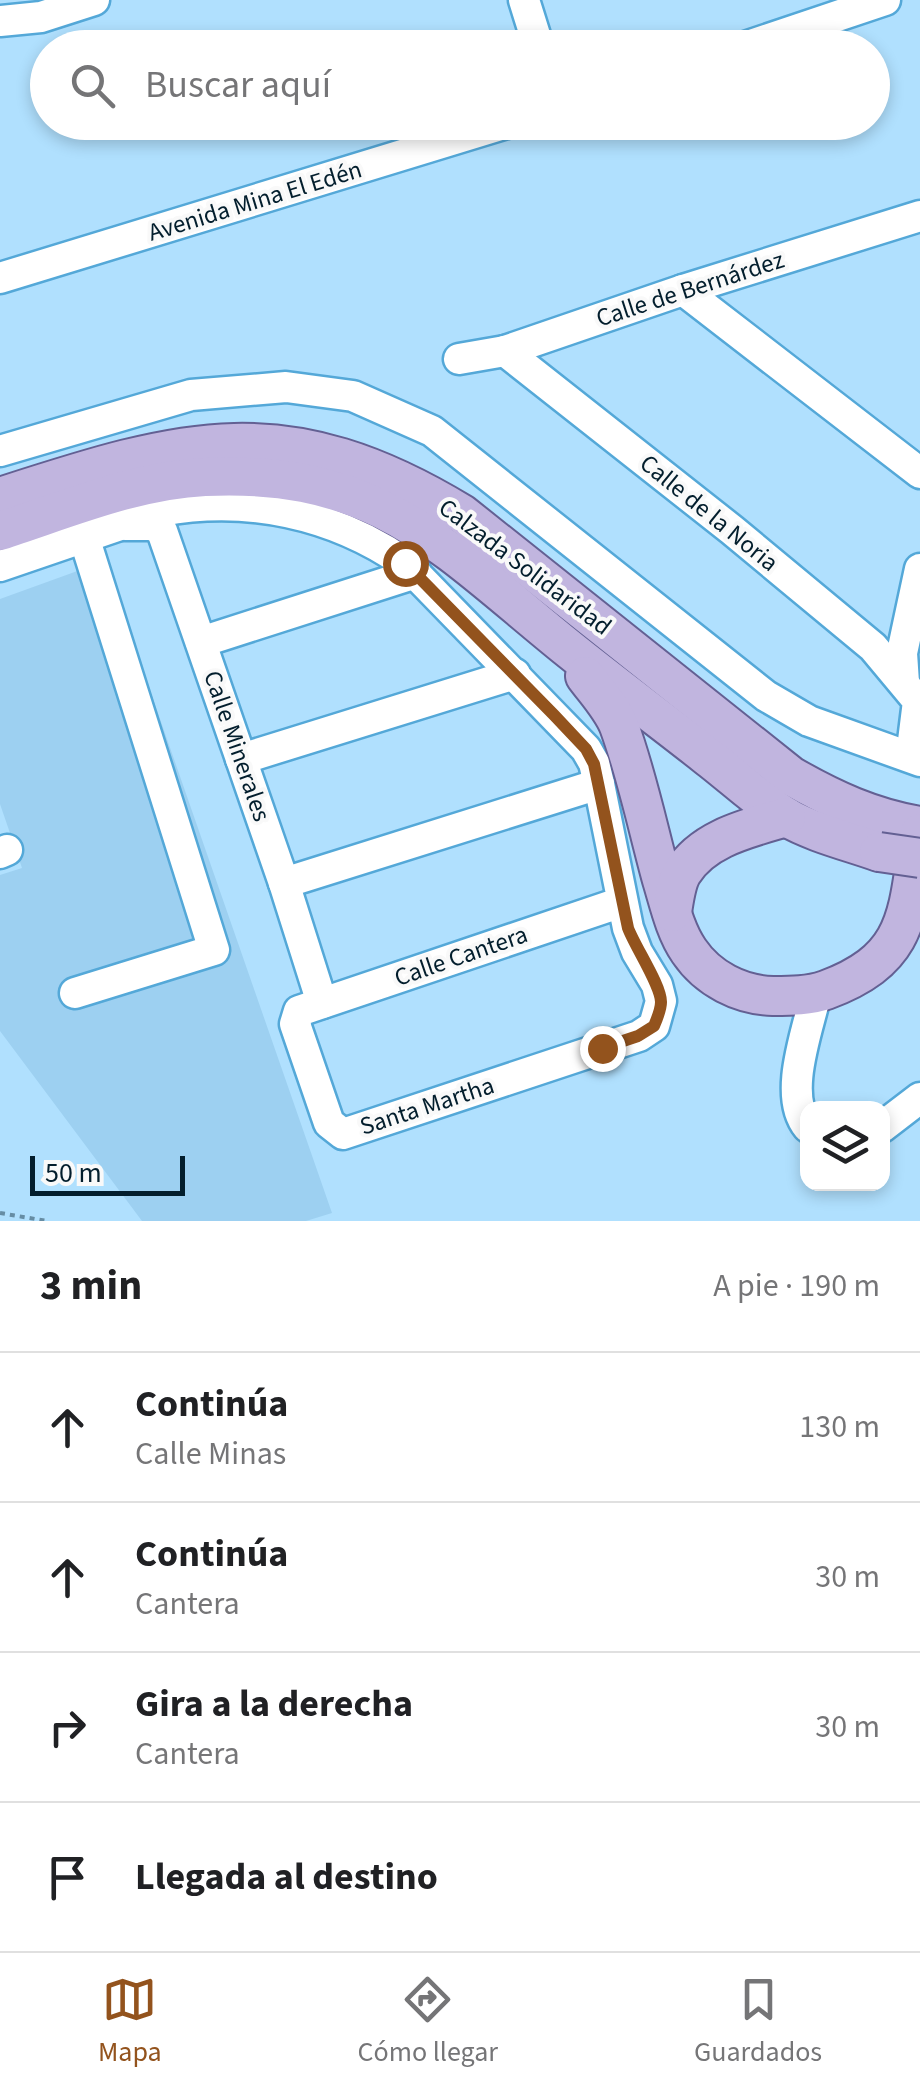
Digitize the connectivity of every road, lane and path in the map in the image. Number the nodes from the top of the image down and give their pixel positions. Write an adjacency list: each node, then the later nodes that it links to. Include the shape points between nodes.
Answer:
1 (94, 0): 5 (street)
2 (524, 0): 6 (street)
3 (884, 0): 4 (street)
4 (841, 7): 7 (street)
5 (0, 20)
6 (533, 30)
7 (785, 30)
8 (451, 140): 10 (street, Avenida Mina El Edén)
9 (920, 216): 11 (street, Calle de Bernárdez)
10 (0, 278)
11 (682, 290): 12 (street, Calle de Bernárdez); 15 (street)
12 (505, 351): 13 (street, Calle de Bernárdez); 25 (street, Calle de la Noria)
13 (458, 359)
14 (0, 451): 28 (street, via 191,395 286,387 352,396 432,431 766,696 810,722)
15 (920, 473)
16 (0, 497): 31 (main road, Calzada Solidaridad, via 155,451 203,444 276,443 357,460 462,514 791,776)
17 (0, 531): 23 (main road, Calzada Solidaridad, via 201,477 326,486 412,524)
18 (100, 532): 19 (street); 21 (street, via 186,506 256,506 348,532); 22 (street, Calle Minerales, via 153,525 162,531); 36 (street, via 214,950)
19 (0, 566)
20 (920, 569): 25 (street, via 902,653)
21 (416, 573): 22 (street); 24 (street)
22 (201, 642): 27 (street, Calle Minerales)
23 (563, 644): 30 (main road, Calzada Solidaridad); 35 (main road, via 618,722)
24 (515, 674): 27 (street); 29 (street, via 586,749)
25 (912, 685): 26 (street, via 918,701 913,741)
26 (920, 750)
27 (241, 759): 33 (street, Calle Minerales)
28 (920, 760)
29 (599, 784): 33 (street); 34 (street)
30 (786, 817): 31 (main road, Calzada Solidaridad); 35 (main road, via 735,832 704,850 681,874)
31 (902, 833): 32 (main road, bridge); 37 (main road, via 907,912 898,940 849,981)
32 (920, 858)
33 (284, 883): 38 (street, Calle Minerales)
34 (622, 902): 38 (street, Calle Cantera); 38 (street, Santa Martha, via 661,1001 654,1026 638,1036 344,1134 329,1122 295,1024)
35 (672, 912): 37 (main road, via 688,950 723,982 758,995)
36 (76, 993)
37 (816, 993): 40 (street, via 794,1090)
38 (310, 1007)
39 (920, 1098): 41 (street)
40 (800, 1112)
41 (890, 1121)
42 (0, 1213): 43 (path)
43 (48, 1221)

